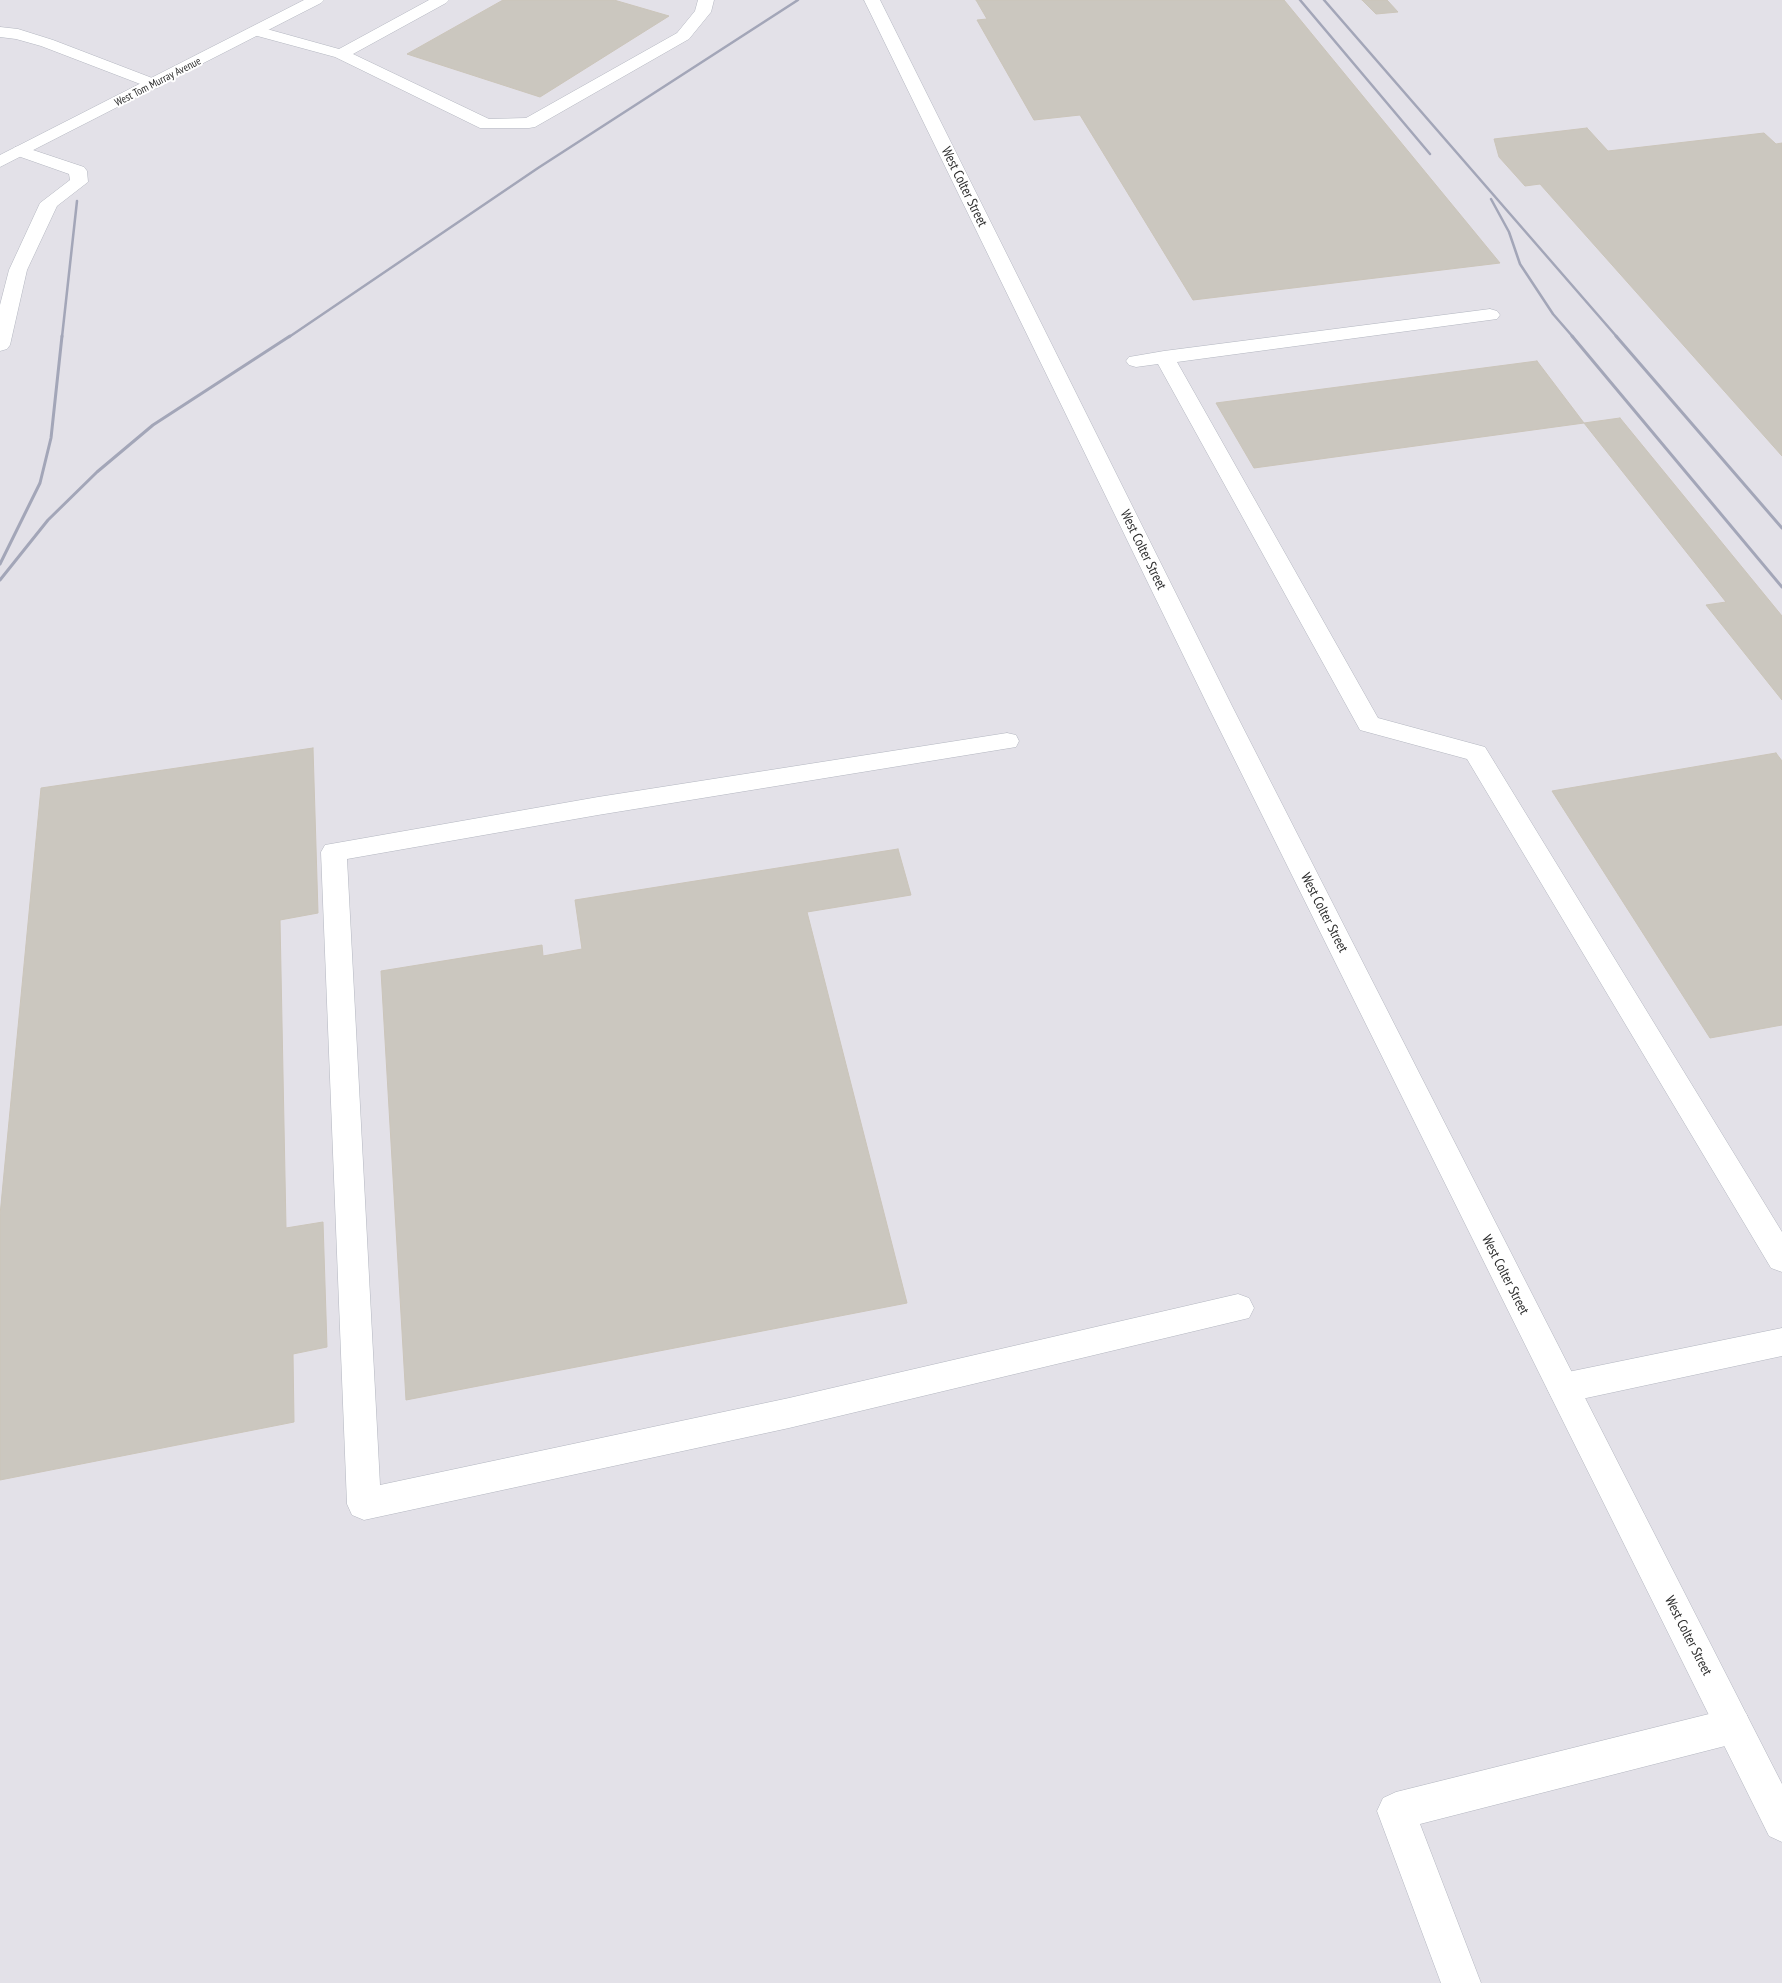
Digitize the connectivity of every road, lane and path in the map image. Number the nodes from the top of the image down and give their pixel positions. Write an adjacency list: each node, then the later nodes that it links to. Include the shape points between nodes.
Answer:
1 (316, 0): 5 (street, West Tom Murray Avenue)
2 (441, 0): 7 (street)
3 (706, 0): 7 (street, via 703,12 683,36 529,122 486,124)
4 (872, 0): 19 (street, West Colter Street, via 1224,715)
5 (256, 31): 7 (street); 8 (street, West Tom Murray Avenue)
6 (0, 32): 8 (street, via 47,43)
7 (341, 54)
8 (154, 84): 9 (street, West Tom Murray Avenue)
9 (21, 151): 10 (street, West Tom Murray Avenue); 12 (street, via 78,171 80,182 49,203 18,270)
10 (0, 162)
11 (1490, 315): 13 (street)
12 (0, 345)
13 (1164, 357): 14 (street); 16 (street, via 1369,724 1476,753)
14 (1136, 361)
15 (1007, 740): 17 (street, via 334,852 364,1504 789,1413)
16 (1782, 1260)
17 (1238, 1308)
18 (1782, 1342): 19 (street)
19 (1563, 1388): 20 (street, West Colter Street)
20 (1734, 1726): 21 (street, West Colter Street); 22 (street, via 1396,1811)
21 (1782, 1823)
22 (1461, 1983)

